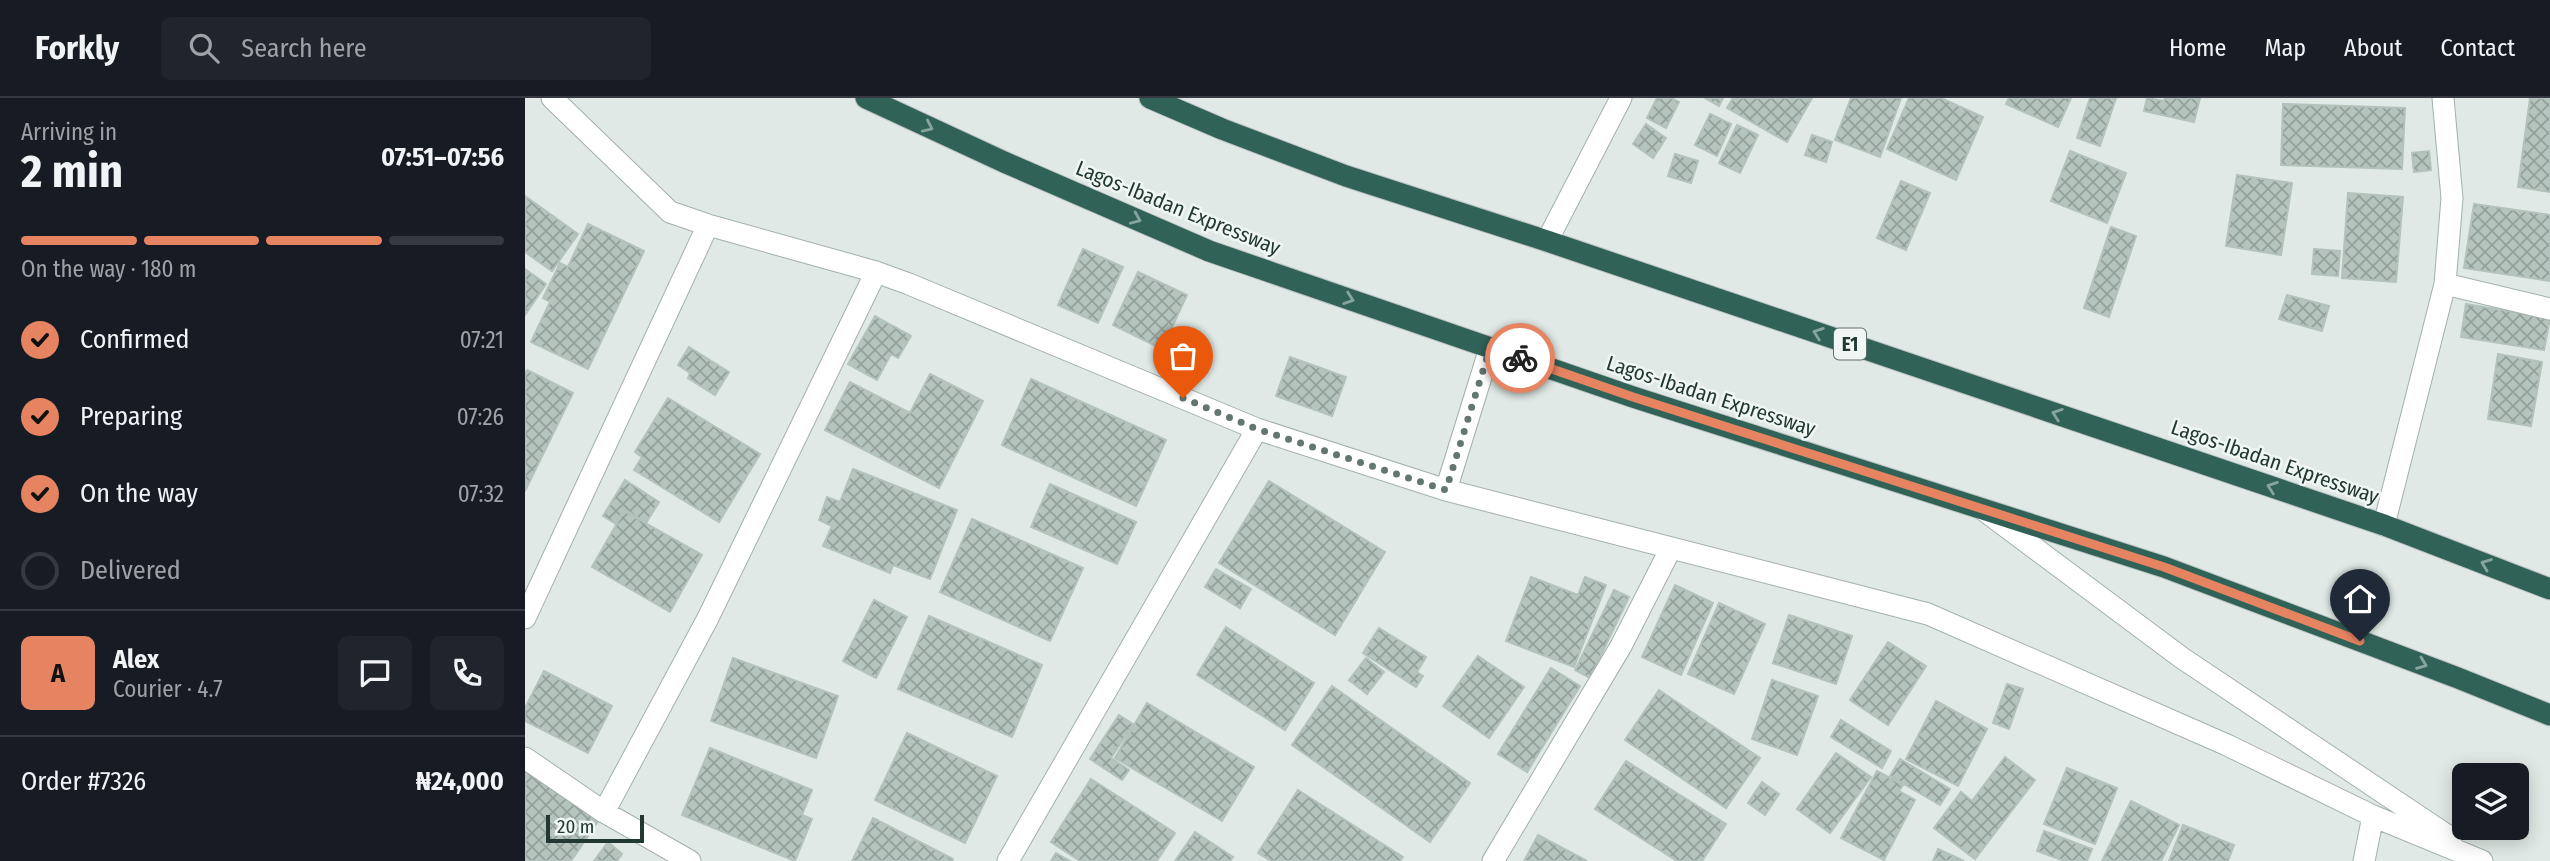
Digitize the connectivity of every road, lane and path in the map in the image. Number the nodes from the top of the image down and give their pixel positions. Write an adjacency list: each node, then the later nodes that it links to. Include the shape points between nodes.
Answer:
1 (552, 98): 6 (street, via 670,212)
2 (866, 98): 11 (highway, Lagos-Ibadan Expressway, one-way to 11, via 1209,251)
3 (1150, 98): 7 (highway, Lagos-Ibadan Expressway / E1, via 1346,176)
4 (1621, 98): 7 (street)
5 (2443, 98): 9 (street, via 2452,198)
6 (708, 225): 8 (street); 20 (street)
7 (1547, 241): 15 (highway, Lagos-Ibadan Expressway / E1, one-way to 7)
8 (876, 272): 12 (street); 23 (street, via 708,618)
9 (2445, 285): 10 (street); 15 (street)
10 (2550, 309)
11 (1490, 348): 13 (street); 14 (highway, Lagos-Ibadan Expressway)
12 (1257, 429): 13 (street); 26 (street)
13 (1446, 490): 16 (street)
14 (1982, 508): 21 (highway, Lagos-Ibadan Expressway, one-way to 21, via 2164,567); 29 (street, via 2182,658)
15 (2384, 525): 17 (highway, Lagos-Ibadan Expressway / E1, one-way to 15)
16 (1670, 550): 24 (street, via 1928,614 2227,745); 27 (street, via 1621,646)
17 (2520, 577): 18 (highway); 19 (highway, Lagos-Ibadan Expressway / E1)
18 (2550, 582)
19 (2550, 589)
20 (525, 618)
21 (2550, 715)
22 (525, 758): 23 (street)
23 (604, 812): 25 (street)
24 (2373, 816): 28 (street); 29 (street)
25 (690, 861)
26 (1008, 861)
27 (1493, 861)
28 (2364, 861)
29 (2483, 861)

